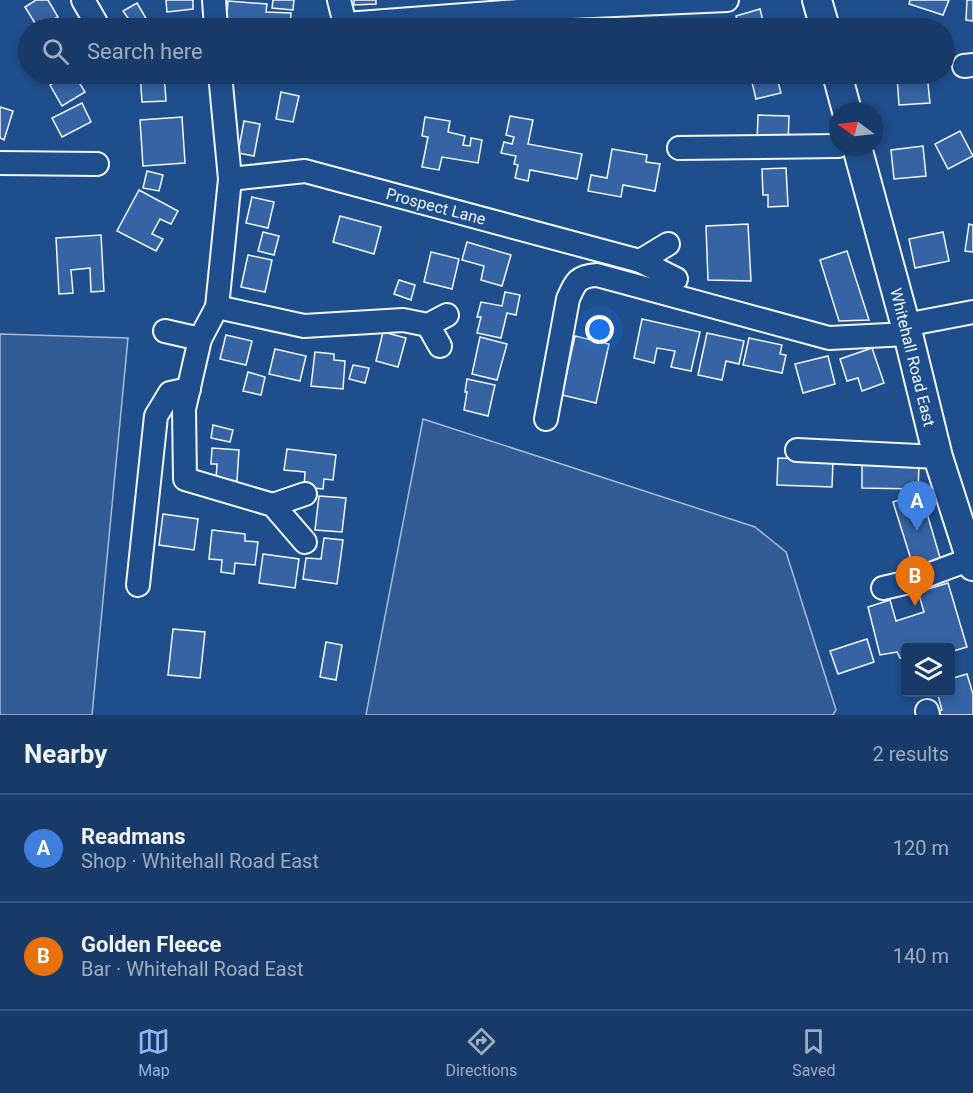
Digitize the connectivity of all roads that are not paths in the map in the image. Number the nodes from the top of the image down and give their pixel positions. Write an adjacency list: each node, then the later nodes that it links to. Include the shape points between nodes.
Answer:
1 (83, 0): 7 (street)
2 (214, 0): 8 (street)
3 (339, 0): 9 (street)
4 (727, 0): 6 (street)
5 (818, 0): 11 (main road)
6 (570, 4): 10 (street)
7 (93, 18)
8 (215, 18)
9 (344, 18)
10 (427, 18)
11 (822, 18)
12 (221, 84): 20 (street)
13 (840, 84): 14 (main road)
14 (845, 102)
15 (829, 146): 16 (street)
16 (679, 148)
17 (859, 156): 26 (main road, Whitehall Road East)
18 (0, 163): 19 (street)
19 (97, 164)
20 (230, 179): 22 (street, Prospect Lane, via 305,171); 24 (street)
21 (668, 244): 22 (street)
22 (640, 261): 23 (street, Prospect Lane)
23 (676, 279)
24 (217, 307): 28 (street); 29 (street, via 304,326 438,320)
25 (973, 312): 26 (street)
26 (907, 329): 31 (street, via 829,338 597,275 585,276 574,284 568,299); 33 (main road, Whitehall Road East)
27 (165, 331): 28 (street)
28 (200, 339): 30 (street)
29 (440, 346)
30 (189, 390): 35 (street, via 184,410 185,478); 38 (street, via 170,393 156,416)
31 (546, 419)
32 (797, 450): 33 (street)
33 (938, 457): 37 (main road, Whitehall Road East)
34 (305, 494): 35 (street)
35 (273, 505): 36 (street)
36 (305, 542)
37 (972, 562): 39 (street)
38 (138, 585)
39 (883, 588)

